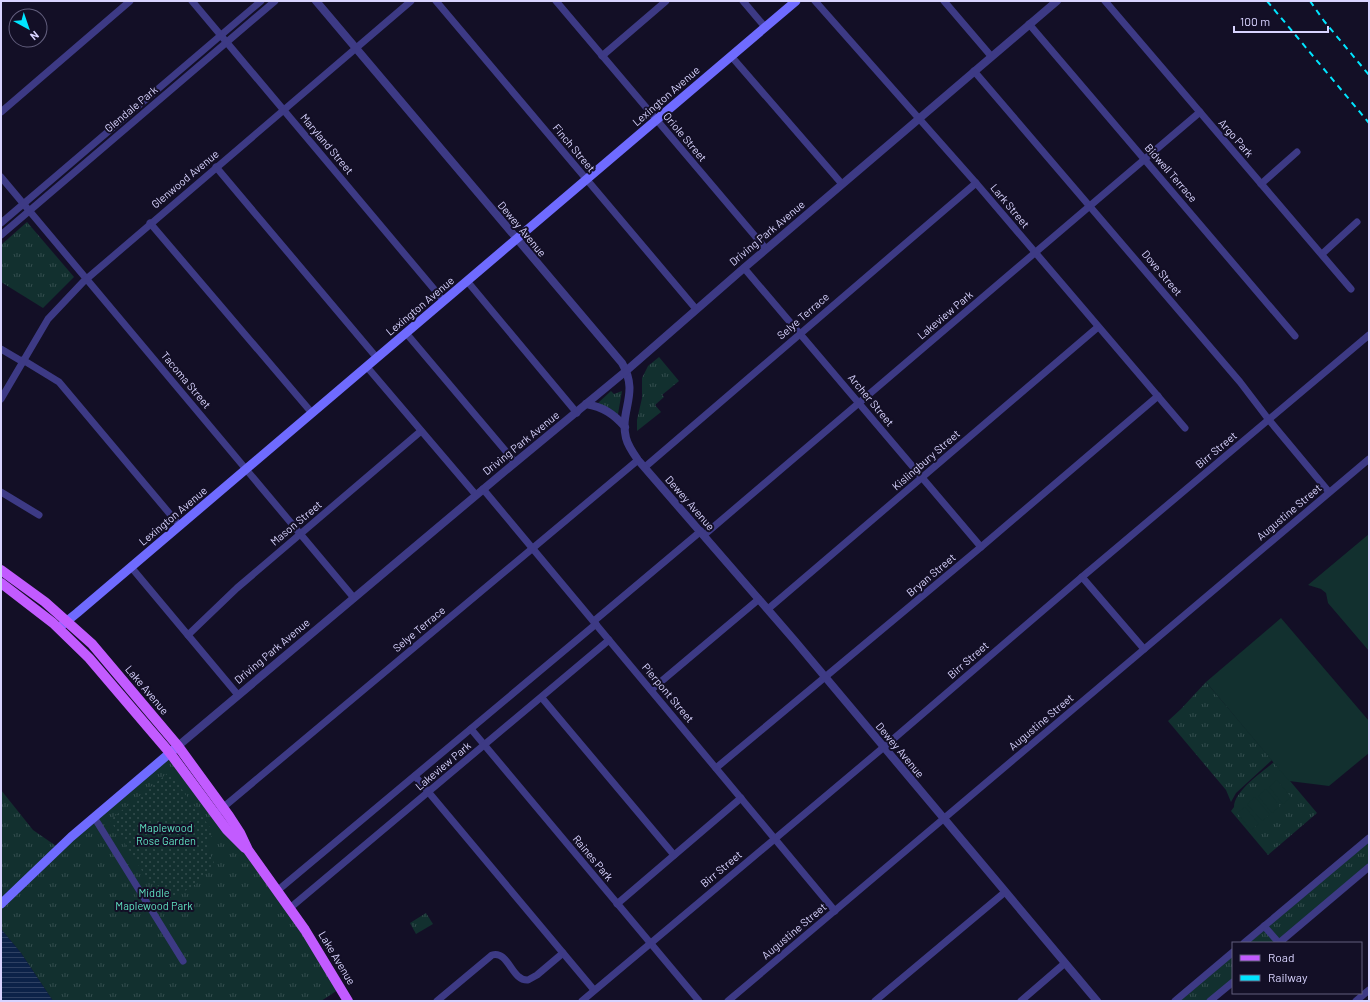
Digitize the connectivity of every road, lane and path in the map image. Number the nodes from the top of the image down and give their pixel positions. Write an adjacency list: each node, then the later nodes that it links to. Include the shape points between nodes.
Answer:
1 (130, 1): 26 (street)
2 (192, 1): 18 (street, Maryland Street)
3 (262, 1): 18 (street, Glendale Park)
4 (275, 1): 19 (street, Glendale Park)
5 (316, 1): 20 (street, Dewey Avenue)
6 (411, 1): 20 (street, Glenwood Avenue)
7 (436, 1): 34 (street, Finch Street)
8 (556, 1): 21 (street, Oriole Street)
9 (666, 1): 21 (street)
10 (743, 1): 17 (street)
11 (796, 1): 17 (main road, Lexington Avenue)
12 (816, 1): 28 (street, Lark Street)
13 (944, 1): 23 (street)
14 (1057, 1): 16 (street, Driving Park Avenue)
15 (1105, 1): 27 (street, Argo Park)
16 (1029, 24): 23 (street, Driving Park Avenue); 31 (street, Bidwell Terrace)
17 (765, 27): 22 (main road, Lexington Avenue)
18 (221, 35): 19 (street, Maryland Street); 38 (street, Glendale Park)
19 (227, 42): 25 (street, Maryland Street); 40 (street, Glendale Park)
20 (356, 48): 25 (street, Glenwood Avenue); 45 (street, Dewey Avenue)
21 (602, 56): 29 (street, Oriole Street)
22 (731, 56): 29 (main road, Lexington Avenue); 36 (street)
23 (991, 56): 24 (street, Driving Park Avenue)
24 (974, 71): 28 (street, Driving Park Avenue); 39 (street, Dove Street)
25 (284, 110): 32 (street, Glenwood Avenue); 53 (street, Maryland Street)
26 (1, 112)
27 (1200, 112): 31 (street, Lakeview Park); 37 (street, Argo Park)
28 (919, 119): 35 (street, Lark Street); 36 (street, Driving Park Avenue)
29 (656, 120): 34 (main road, Lexington Avenue); 46 (street, Oriole Street)
30 (1297, 152): 37 (street)
31 (1144, 159): 39 (street, Lakeview Park); 59 (street, Bidwell Terrace)
32 (216, 167): 43 (street, Glenwood Avenue); 61 (street)
33 (1, 177): 38 (street, Tacoma Street)
34 (586, 180): 45 (main road, Lexington Avenue); 54 (street, Finch Street)
35 (976, 183): 47 (street, Lark Street); 57 (street, Selye Terrace)
36 (842, 184): 46 (street, Driving Park Avenue)
37 (1262, 184): 48 (street, Argo Park)
38 (24, 204): 40 (street, Tacoma Street); 42 (street, Glendale Park)
39 (1090, 206): 47 (street, Lakeview Park); 71 (street, Dove Street, via 1240,382)
40 (29, 210): 44 (street, Glendale Park); 50 (street, Tacoma Street)
41 (1357, 222): 48 (street)
42 (1, 223)
43 (150, 223): 50 (street, Glenwood Avenue); 69 (street)
44 (1, 235)
45 (517, 239): 51 (main road, Lexington Avenue); 64 (street, Dewey Avenue)
46 (766, 250): 49 (street, Driving Park Avenue)
47 (1035, 253): 55 (street, Lark Street); 67 (street, Lakeview Park)
48 (1322, 254): 52 (street, Argo Park)
49 (744, 268): 54 (street, Driving Park Avenue); 57 (street, Archer Street)
50 (86, 278): 62 (street, Glenwood Avenue, via 50,315); 79 (street, Tacoma Street)
51 (467, 281): 53 (main road, Lexington Avenue); 70 (street)
52 (1351, 289)
53 (444, 301): 56 (main road, Lexington Avenue)
54 (696, 309): 64 (street, Driving Park Avenue)
55 (1098, 327): 65 (street, Lark Street); 80 (street, Kislingbury Street)
56 (406, 333): 61 (main road, Lexington Avenue); 77 (street)
57 (799, 333): 67 (street, Archer Street); 78 (street, Selye Terrace)
58 (1369, 335): 71 (street, Birr Street)
59 (1296, 336)
60 (1, 349): 62 (street)
61 (377, 358): 63 (main road, Lexington Avenue)
62 (23, 361): 66 (street, Glenwood Avenue); 86 (street, via 61,384)
63 (367, 367): 69 (main road, Lexington Avenue); 74 (street)
64 (626, 371): 68 (street, Driving Park Avenue); 72 (street, Dewey Avenue, via 630,387)
65 (1158, 396): 73 (street, Lark Street); 89 (street, Bryan Street)
66 (1, 399)
67 (859, 403): 80 (street, Archer Street); 87 (street, Lakeview Park)
68 (586, 404): 70 (street, Driving Park Avenue); 72 (street, via 597,406 612,414)
69 (312, 413): 79 (main road, Lexington Avenue)
70 (577, 413): 77 (street, Driving Park Avenue)
71 (1269, 420): 83 (street, Dove Street); 93 (street, Birr Street)
72 (625, 427): 76 (street, Dewey Avenue, via 628,442)
73 (1185, 428)
74 (421, 431): 84 (street); 88 (street, Mason Street)
75 (1369, 459): 83 (street, Augustine Street)
76 (638, 460): 78 (street, Dewey Avenue); 90 (street, Selye Terrace)
77 (515, 462): 81 (street, Driving Park Avenue)
78 (645, 467): 87 (street, Dewey Avenue)
79 (246, 469): 86 (main road, Lexington Avenue); 88 (street, Tacoma Street)
80 (922, 477): 89 (street, Archer Street); 97 (street, Kislingbury Street)
81 (483, 489): 84 (street, Driving Park Avenue); 90 (street, Pierpont Street)
82 (1, 492): 85 (street)
83 (1330, 492): 103 (street, Augustine Street)
84 (476, 496): 95 (street, Driving Park Avenue)
85 (39, 515)
86 (180, 526): 91 (main road, Lexington Avenue)
87 (702, 533): 96 (street, Dewey Avenue); 99 (street, Lakeview Park)
88 (301, 534): 95 (street, Tacoma Street); 101 (street, Mason Street, via 233,591)
89 (981, 547): 104 (street, Bryan Street)
90 (532, 548): 99 (street, Pierpont Street); 117 (street, Selye Terrace)
91 (131, 567): 98 (main road, Lexington Avenue); 101 (street)
92 (1, 570): 98 (main road, Lake Avenue)
93 (1082, 577): 103 (street); 111 (street, Birr Street)
94 (1, 583): 100 (main road, Lake Avenue)
95 (354, 598): 106 (street, Driving Park Avenue)
96 (759, 599): 97 (street, Dewey Avenue); 105 (street)
97 (768, 610): 104 (street, Dewey Avenue)
98 (68, 621): 100 (main road, Lexington Avenue); 109 (main road, Lake Avenue, via 98,651)
99 (595, 623): 102 (street, Pierpont Street); 108 (street, Lakeview Park)
100 (58, 627): 112 (main road, Lake Avenue, via 93,662)
101 (188, 636): 106 (street)
102 (610, 640): 105 (street, Pierpont Street); 107 (street, Lakeview Park)
103 (1144, 649): 120 (street, Augustine Street)
104 (825, 678): 111 (street, Dewey Avenue); 113 (street, Bryan Street)
105 (651, 690): 113 (street, Pierpont Street)
106 (238, 695): 109 (street, Driving Park Avenue)
107 (542, 698): 110 (street, Lakeview Park); 124 (street)
108 (471, 730): 110 (street, Raines Park); 114 (street, Lakeview Park)
109 (178, 746): 112 (main road, Driving Park Avenue); 117 (main road, Lake Avenue)
110 (484, 746): 115 (street, Lakeview Park); 129 (street, Raines Park)
111 (884, 747): 120 (street, Dewey Avenue); 121 (street, Birr Street)
112 (170, 753): 118 (main road, Lake Avenue); 119 (main road, Driving Park Avenue)
113 (716, 768): 116 (street, Pierpont Street)
114 (415, 776): 115 (street); 126 (street, Lakeview Park)
115 (429, 792): 130 (street, Lakeview Park); 137 (street)
116 (741, 798): 121 (street, Pierpont Street); 124 (street)
117 (224, 808): 118 (street, Selye Terrace); 123 (main road, Lake Avenue)
118 (215, 814): 123 (main road, Lake Avenue)
119 (94, 818): 128 (main road, Driving Park Avenue); 139 (street)
120 (944, 819): 127 (street, Dewey Avenue); 131 (street, Augustine Street)
121 (774, 838): 131 (street, Pierpont Street); 136 (street, Birr Street)
122 (1369, 838): 132 (street)
123 (248, 850): 126 (main road, Lake Avenue)
124 (674, 855): 129 (street)
125 (1369, 867): 135 (street)
126 (277, 891): 130 (main road, Lake Avenue)
127 (1005, 892): 140 (street, Dewey Avenue); 149 (street)
128 (1, 904)
129 (617, 904): 136 (street, Raines Park)
130 (290, 908): 144 (main road, Lake Avenue, via 318,949)
131 (835, 911): 148 (street, Augustine Street)
132 (1264, 926): 133 (street); 134 (street)
133 (1245, 942)
134 (1278, 942)
135 (1280, 942)
136 (650, 943): 142 (street, Birr Street); 147 (street, Raines Park)
137 (563, 953): 142 (street); 145 (street, via 538,975 528,980 520,978 502,956 492,955)
138 (1232, 953): 152 (street)
139 (184, 961)
140 (1065, 963): 150 (street); 151 (street, Dewey Avenue)
141 (1232, 983): 153 (street)
142 (594, 990): 146 (street, Birr Street)
143 (1369, 990): 154 (street)
144 (348, 1001)
145 (437, 1001)
146 (582, 1001)
147 (699, 1001)
148 (728, 1001)
149 (875, 1001)
150 (1021, 1001)
151 (1097, 1001)
152 (1176, 1001)
153 (1210, 1001)
154 (1356, 1001)

